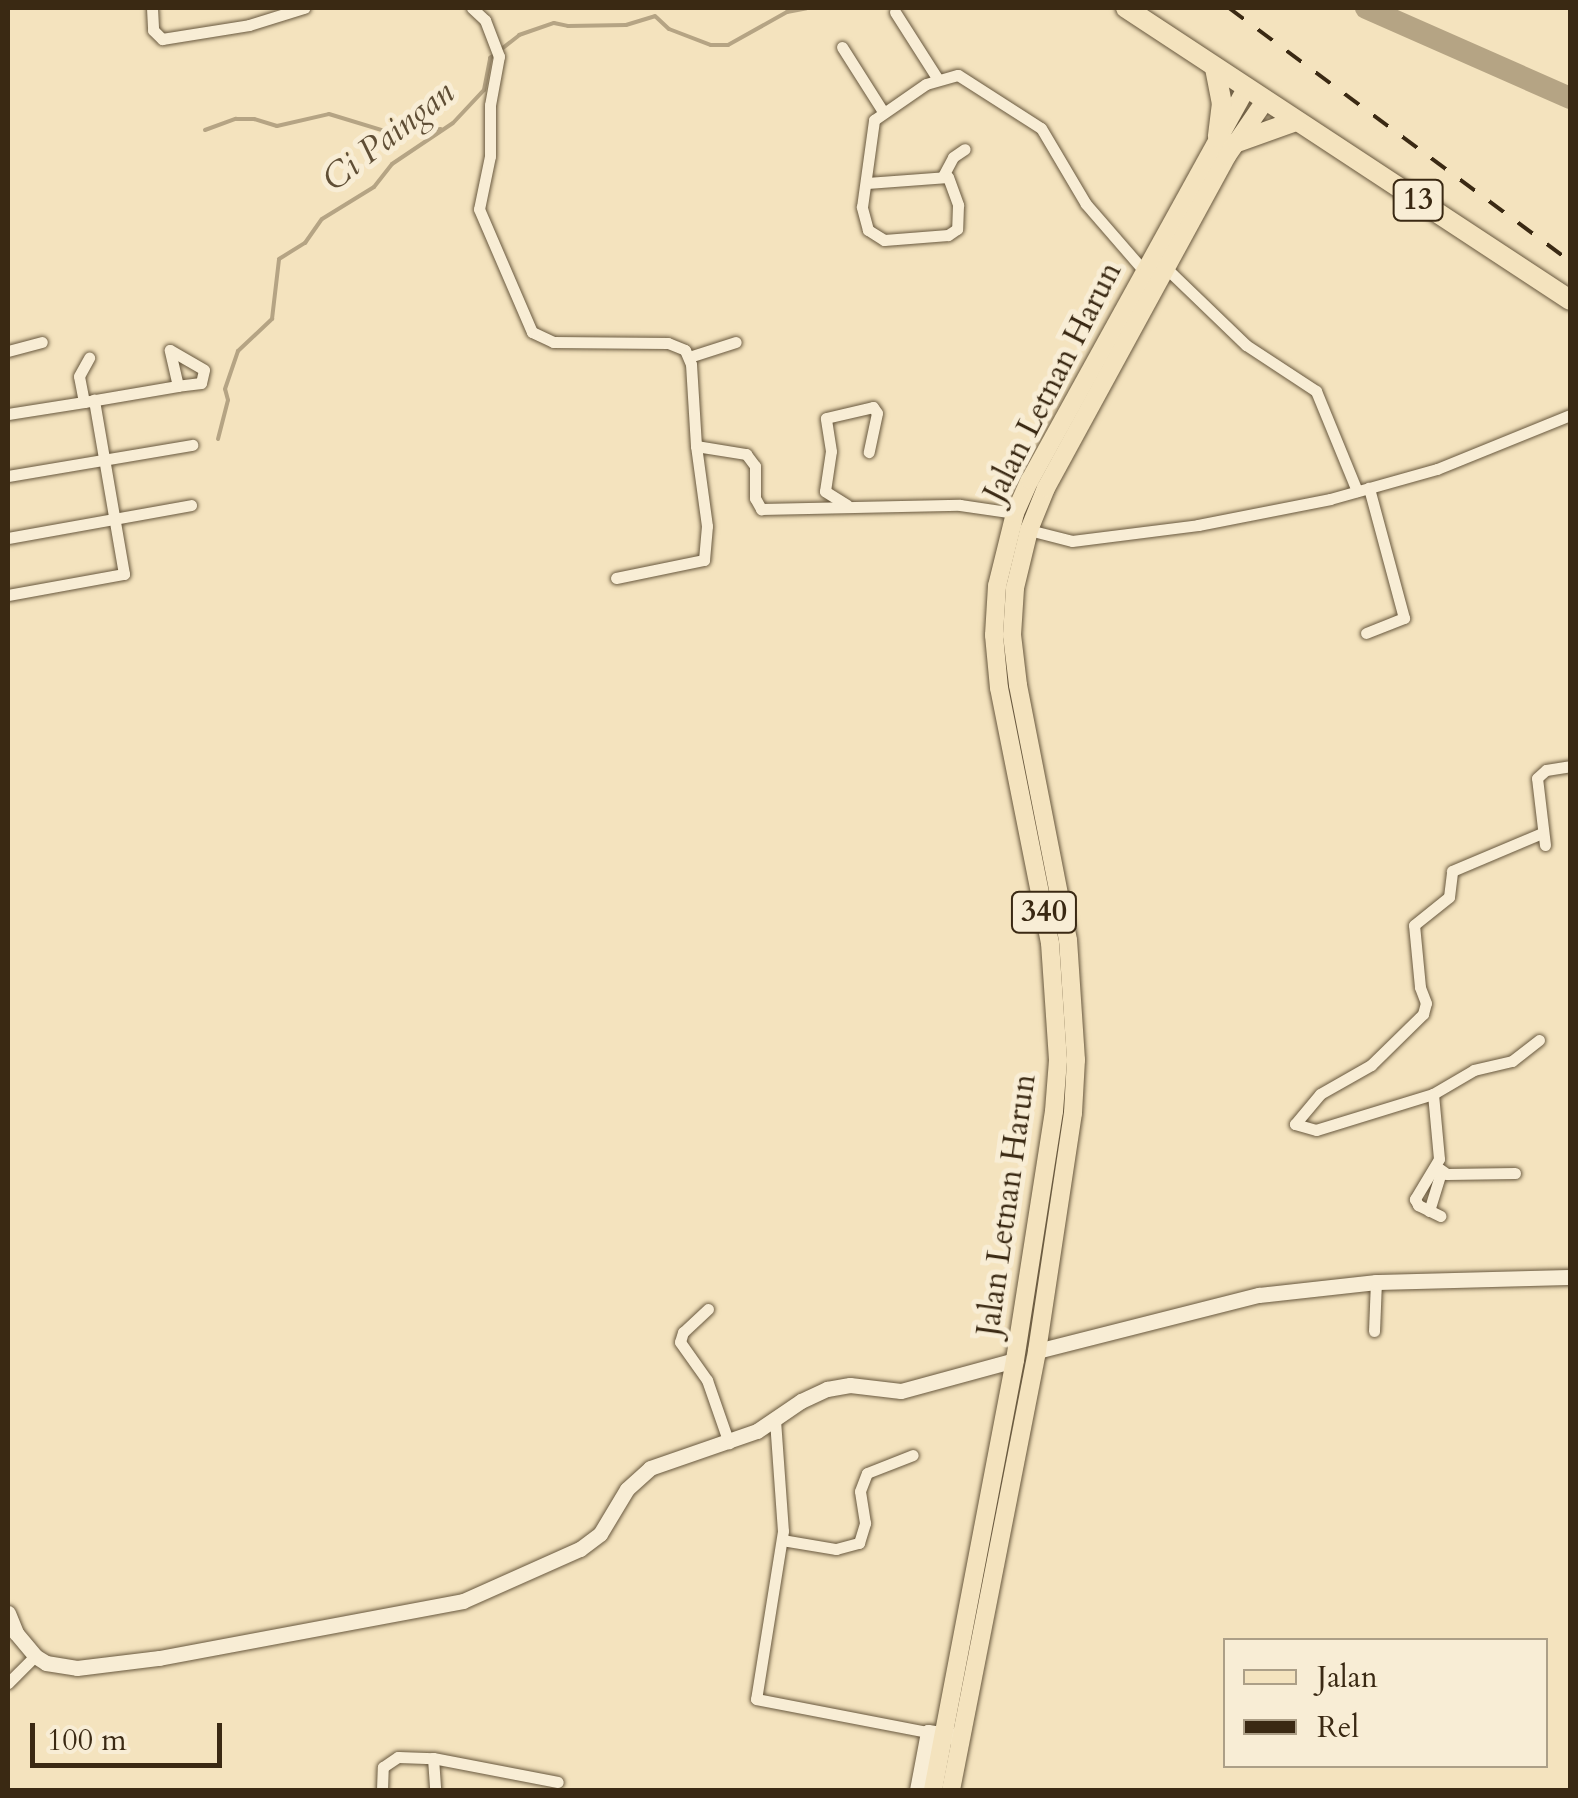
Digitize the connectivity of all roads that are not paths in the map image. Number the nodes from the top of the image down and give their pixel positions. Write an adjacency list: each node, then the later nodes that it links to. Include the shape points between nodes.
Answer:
1 (152, 8): 2 (street, via 153,30 162,39 250,25)
2 (304, 8)
3 (472, 8): 23 (street, via 498,51 490,156 478,199 524,321 553,342 668,342)
4 (1126, 8): 7 (highway, 13)
5 (895, 12): 8 (street)
6 (842, 47): 11 (street)
7 (1215, 68): 9 (highway, 13); 13 (highway)
8 (937, 78): 11 (street); 18 (street, via 965,78 1040,128 1086,204)
9 (1246, 88): 10 (highway, 13); 13 (main road, Jalan Letnan Harun / 340)
10 (1265, 100): 12 (highway, 13); 13 (main road, Jalan Letnan Harun / 340)
11 (882, 110): 16 (street, via 872,130)
12 (1296, 121): 13 (highway); 19 (highway, 13)
13 (1227, 140): 17 (main road, Jalan Letnan Harun / 340); 18 (main road, Jalan Letnan Harun / 340)
14 (965, 148): 15 (street)
15 (943, 176): 16 (street); 16 (street, via 954,184 957,229 904,240 884,240 868,230 862,214)
16 (867, 183)
17 (1166, 268): 29 (main road, Jalan Letnan Harun / 340); 35 (street, via 1246,345 1316,391)
18 (1144, 271): 29 (main road, Jalan Letnan Harun / 340)
19 (1570, 300)
20 (42, 342): 22 (street)
21 (736, 342): 23 (street)
22 (8, 352)
23 (688, 356): 31 (street)
24 (89, 358): 26 (street, via 79,376)
25 (178, 386): 26 (street)
26 (89, 401): 27 (street); 33 (street)
27 (8, 414)
28 (1570, 415): 35 (street, via 1491,450)
29 (1063, 439): 38 (main road, Jalan Letnan Harun / 340); 40 (main road, Jalan Letnan Harun / 340)
30 (192, 445): 33 (street)
31 (696, 446): 37 (street, via 746,454 755,466 761,509); 42 (street, via 707,526 704,560)
32 (868, 452): 37 (street, via 873,407 826,418 831,452 825,491)
33 (105, 459): 34 (street); 39 (street)
34 (8, 476)
35 (1364, 489): 40 (street, via 1198,525 1072,541); 44 (street, via 1404,618)
36 (191, 505): 39 (street)
37 (847, 505): 38 (street, via 960,505)
38 (1015, 513): 47 (main road, Jalan Letnan Harun / 340, via 997,586 994,636 1050,942)
39 (114, 519): 41 (street); 43 (street, via 124,574)
40 (1029, 530): 47 (main road, Jalan Letnan Harun / 340, via 1012,635 1076,994)
41 (8, 538)
42 (616, 578)
43 (8, 595)
44 (1366, 633)
45 (1570, 766): 48 (street, via 1537,778 1544,839 1452,870 1449,897 1414,925 1422,1014 1371,1065 1320,1094 1295,1124 1316,1130)
46 (1540, 1040): 48 (street, via 1512,1061 1474,1070)
47 (1066, 1076): 56 (main road, Jalan Letnan Harun / 340); 57 (main road, Jalan Letnan Harun / 340)
48 (1432, 1094): 49 (street)
49 (1439, 1170): 50 (street); 51 (street)
50 (1515, 1173)
51 (1435, 1214)
52 (1570, 1277): 53 (street)
53 (1376, 1282): 55 (street); 56 (street, via 1259,1295)
54 (708, 1309): 59 (street, via 680,1342 707,1380)
55 (1374, 1332)
56 (1037, 1351): 65 (main road, Jalan Letnan Harun / 340)
57 (1015, 1360): 58 (street, via 901,1391 827,1389); 65 (main road, Jalan Letnan Harun / 340)
58 (775, 1420): 59 (street); 61 (street)
59 (729, 1443): 63 (street, via 650,1468 627,1489 600,1534 463,1601 108,1665 58,1666)
60 (913, 1455): 61 (street, via 862,1481 865,1523 859,1543 836,1549)
61 (782, 1540): 65 (street, via 756,1699)
62 (8, 1614): 63 (street)
63 (36, 1656): 64 (street)
64 (8, 1683)
65 (942, 1734): 70 (street); 71 (main road, Jalan Letnan Harun / 340); 72 (main road, Jalan Letnan Harun / 340)
66 (433, 1758): 67 (street); 68 (street, via 386,1762); 69 (street)
67 (558, 1782)
68 (382, 1790)
69 (434, 1790)
70 (917, 1790)
71 (933, 1790)
72 (951, 1790)

